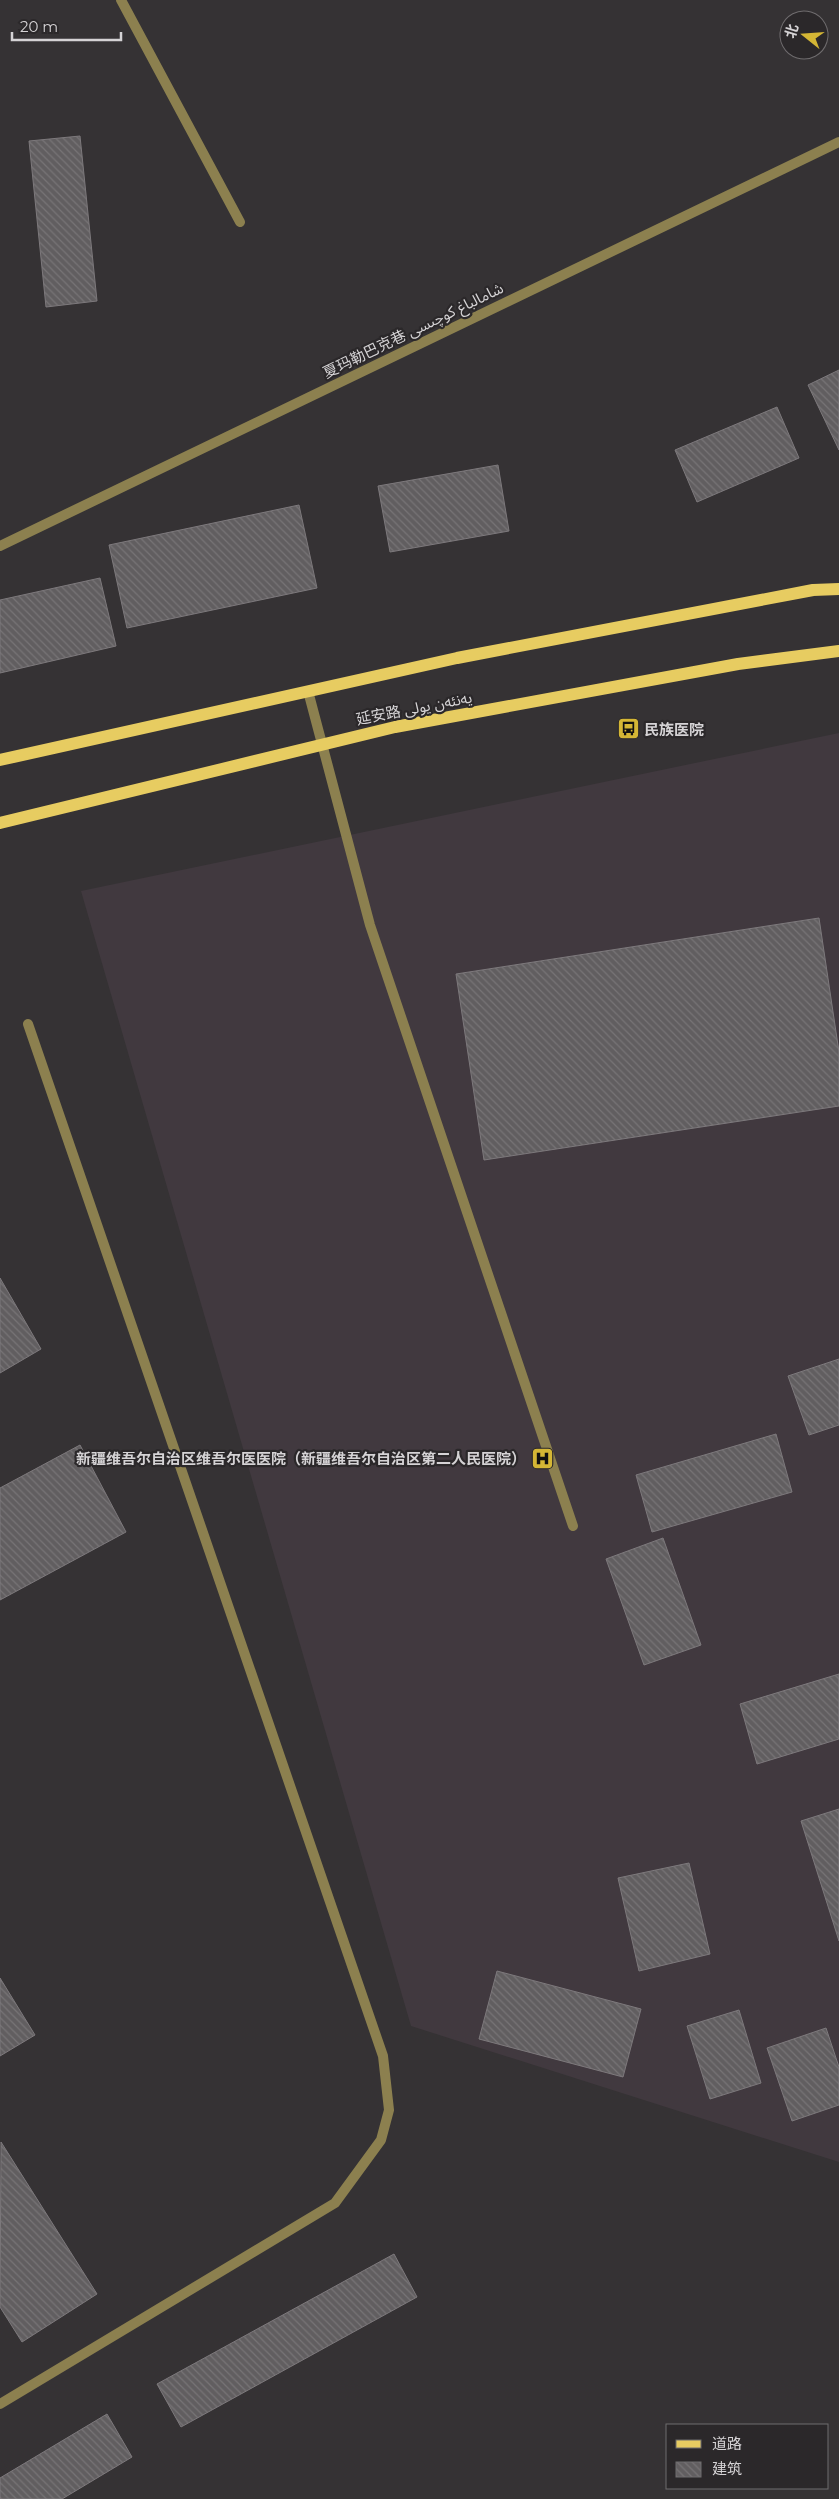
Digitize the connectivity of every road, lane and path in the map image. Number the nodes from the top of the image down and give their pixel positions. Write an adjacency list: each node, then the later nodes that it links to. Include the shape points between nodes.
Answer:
1 (121, 0): 3 (street)
2 (839, 142): 4 (street, 夏玛勒巴克巷 شامالباغ كوچىسى)
3 (240, 222)
4 (0, 546)
5 (839, 589): 7 (main road, via 813,590 476,654)
6 (839, 651): 8 (main road, 延安路 يەنئەن يولى, via 738,664 395,727)
7 (308, 691): 8 (street); 9 (main road)
8 (322, 744): 10 (main road, 延安路 يەنئەن يولى); 12 (street, via 370,925)
9 (0, 760)
10 (0, 823)
11 (28, 1024): 13 (street, via 383,2056 389,2110 381,2140 335,2203)
12 (573, 1526)
13 (0, 2404)

